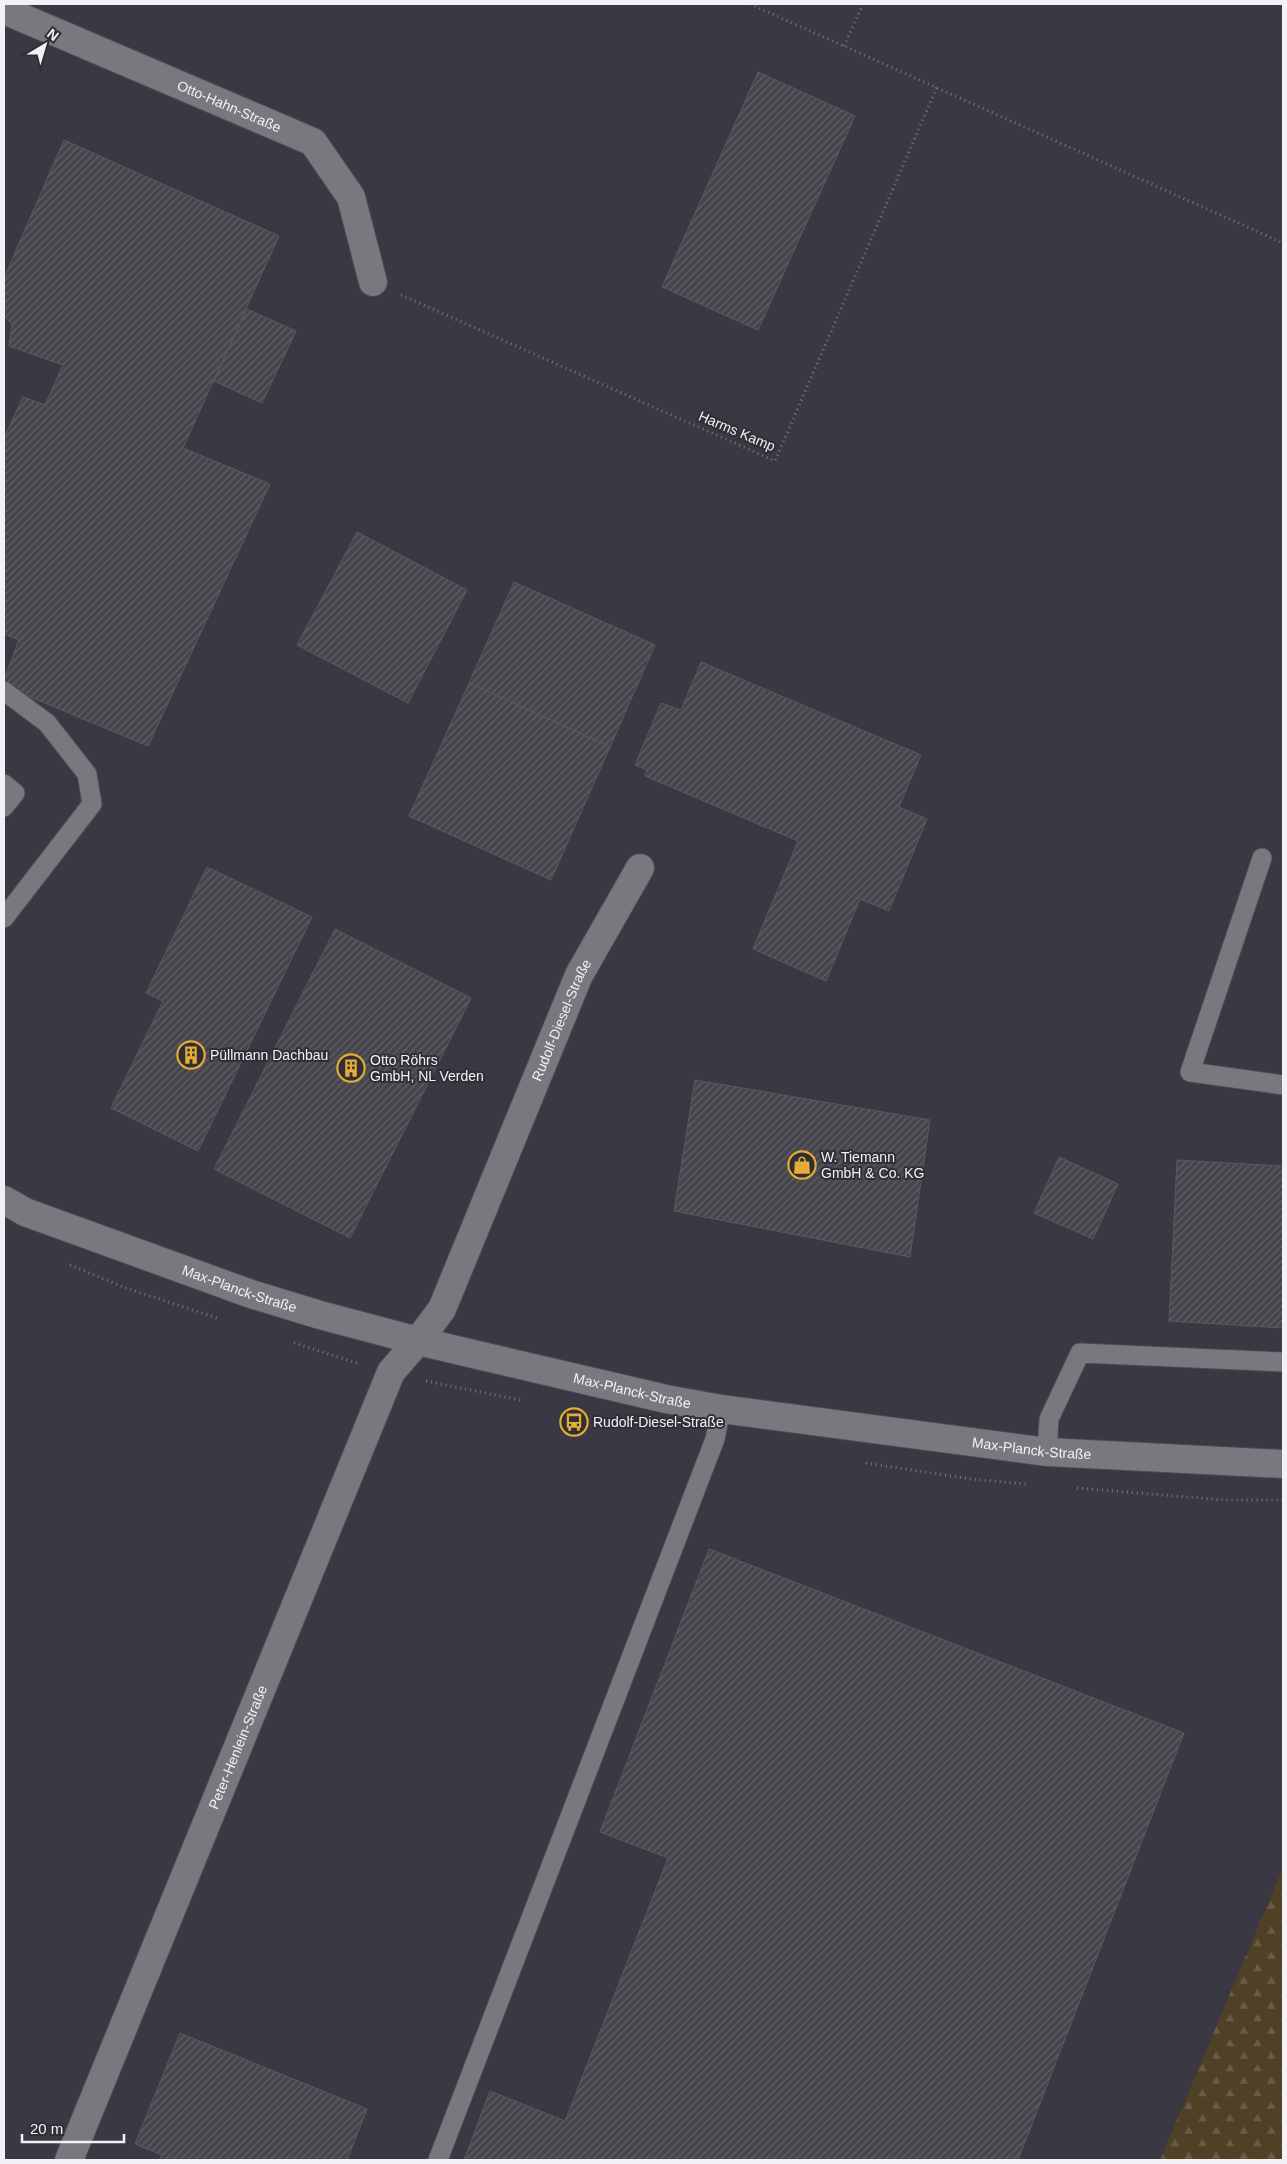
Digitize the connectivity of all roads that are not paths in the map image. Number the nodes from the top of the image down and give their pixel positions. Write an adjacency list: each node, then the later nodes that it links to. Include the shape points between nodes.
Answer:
1 (4, 10): 2 (street, Otto-Hahn-Straße, via 313,142 351,197)
2 (373, 282)
3 (4, 691): 8 (lane, via 47,723 82,766 88,774 92,804)
4 (4, 784): 5 (lane, via 15,793)
5 (4, 807)
6 (1262, 858): 9 (lane, via 1190,1072)
7 (640, 868): 11 (street, Rudolf-Diesel-Straße, via 579,975 442,1308)
8 (4, 918)
9 (1283, 1085)
10 (4, 1200): 11 (street, Max-Planck-Straße, via 25,1212 251,1294)
11 (418, 1341): 13 (street, Max-Planck-Straße); 16 (street, Peter-Henlein-Straße, via 391,1372)
12 (1283, 1362): 14 (lane, via 1080,1353 1049,1419)
13 (721, 1409): 14 (street, Max-Planck-Straße); 17 (lane, via 715,1439)
14 (1047, 1452): 15 (street, Max-Planck-Straße)
15 (1283, 1464)
16 (69, 2160)
17 (438, 2160)

